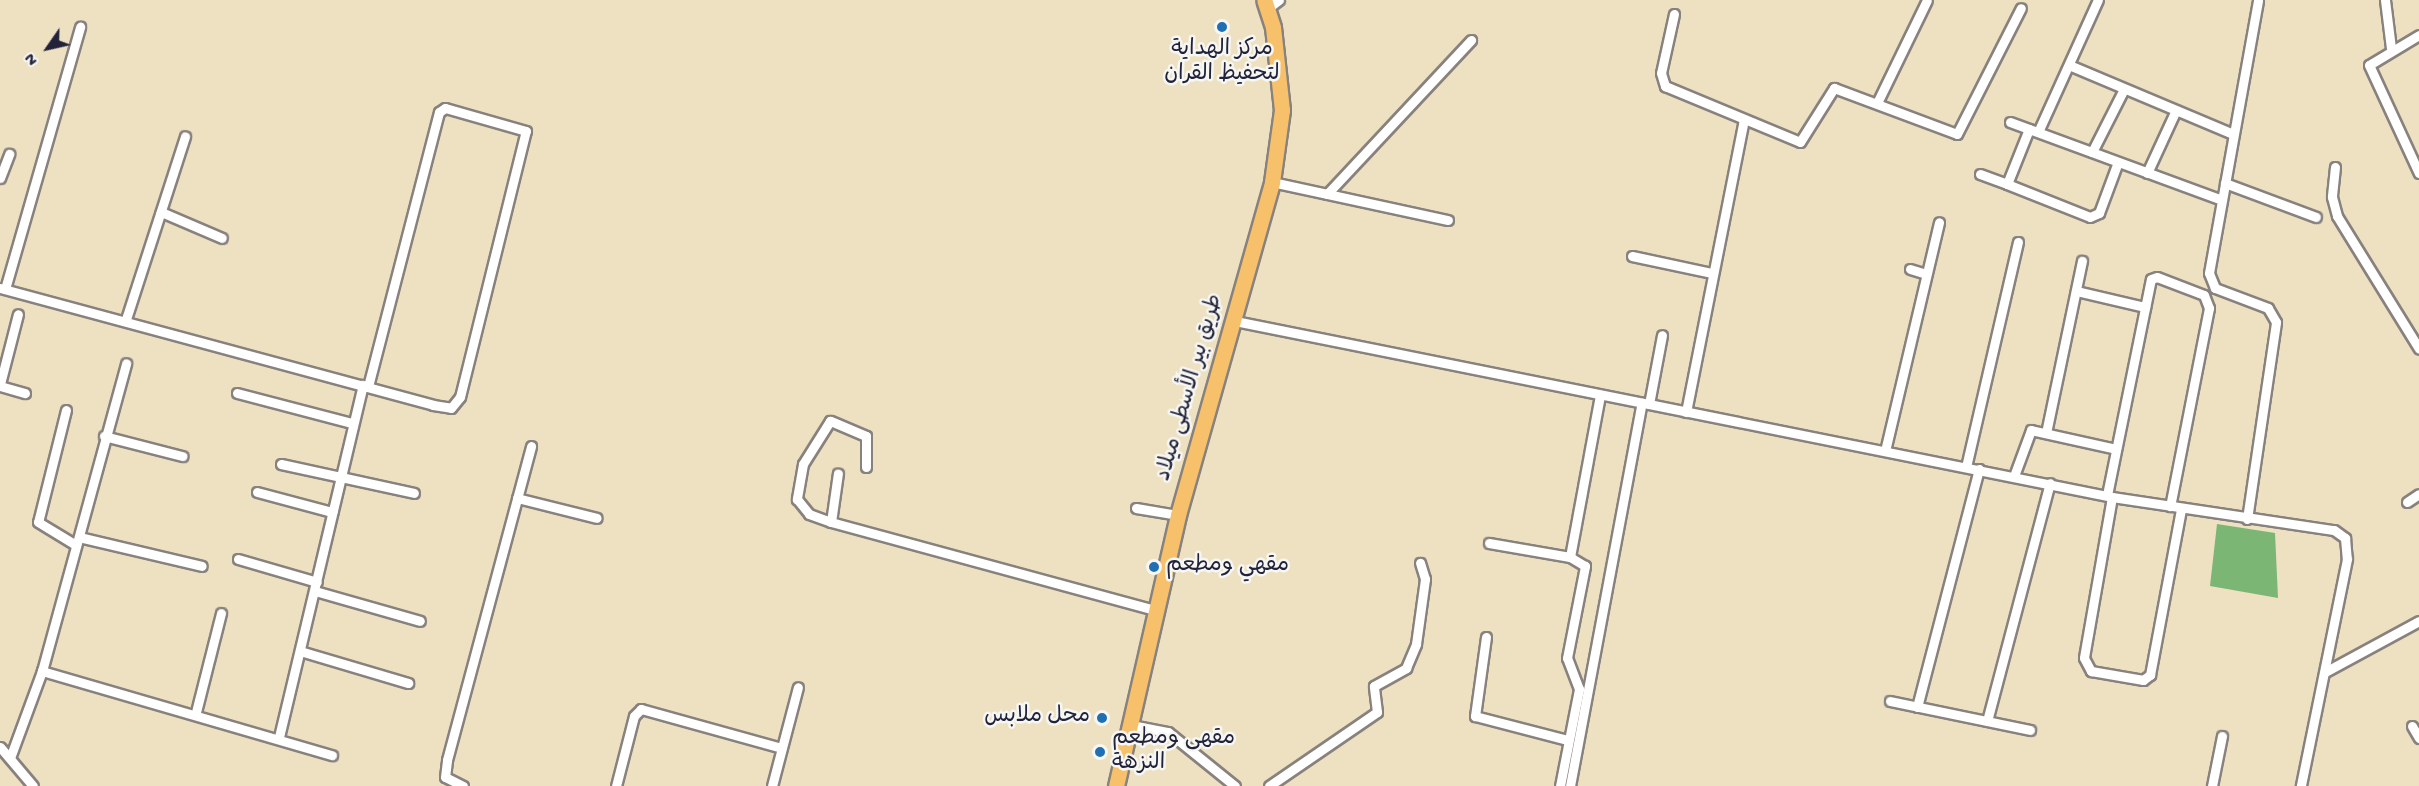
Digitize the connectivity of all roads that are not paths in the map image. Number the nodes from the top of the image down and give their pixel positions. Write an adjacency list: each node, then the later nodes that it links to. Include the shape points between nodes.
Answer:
1 (1928, 0): 15 (street)
2 (2098, 0): 13 (street)
3 (2259, 0): 20 (street)
4 (2385, 0): 11 (street)
5 (1270, 3): 30 (main road, طريق بير الأسطى ميلاد, via 1282,110)
6 (2021, 8): 15 (street, via 1957,134)
7 (1674, 14): 17 (street, via 1666,36 1663,83)
8 (80, 27): 46 (street)
9 (2416, 36): 11 (street); 12 (street)
10 (1472, 40): 33 (street)
11 (2391, 48): 27 (street, via 2369,65)
12 (2419, 48)
13 (2069, 65): 14 (street); 19 (street)
14 (2124, 89): 16 (street); 22 (street)
15 (1877, 103): 17 (street, via 1830,89 1800,142)
16 (2176, 110): 20 (street); 26 (street)
17 (1744, 120): 44 (street)
18 (2010, 122): 19 (street)
19 (2033, 130): 22 (street); 32 (street)
20 (2234, 134): 31 (street)
21 (185, 136): 35 (street)
22 (2092, 152): 24 (street)
23 (9, 154): 29 (street)
24 (2118, 162): 26 (street); 32 (street, via 2094,217)
25 (2335, 167): 53 (street, via 2332,197 2337,216)
26 (2147, 172): 34 (street)
27 (2419, 173)
28 (1980, 174): 32 (street)
29 (0, 178)
30 (1272, 182): 33 (street); 51 (main road, طريق بير الأسطى ميلاد)
31 (2225, 183): 34 (street); 36 (street)
32 (2007, 184)
33 (1327, 194): 37 (street)
34 (2222, 200): 90 (street, via 2210,282 2268,308 2276,322)
35 (161, 213): 39 (street); 50 (street)
36 (2316, 218)
37 (1448, 220)
38 (1939, 222): 45 (street)
39 (222, 238)
40 (2018, 242): 71 (street)
41 (1632, 256): 44 (street)
42 (2082, 261): 47 (street)
43 (1910, 269): 45 (street)
44 (1712, 273): 62 (street)
45 (1926, 274): 68 (street)
46 (2, 289): 50 (street)
47 (2076, 291): 48 (street); 64 (street)
48 (2145, 307): 67 (street); 84 (street, via 2155,277 2204,295 2209,302)
49 (18, 314): 55 (street)
50 (126, 319): 56 (street)
51 (1235, 321): 59 (street); 88 (main road, طريق بير الأسطى ميلاد)
52 (1662, 335): 60 (street)
53 (2419, 349)
54 (126, 363): 65 (street)
55 (0, 385): 57 (street)
56 (365, 386): 56 (street, via 439,112 445,108 526,131 459,402 445,408); 63 (street)
57 (25, 393)
58 (237, 393): 63 (street)
59 (1600, 395): 60 (street); 94 (street)
60 (1646, 404): 62 (street); 132 (street)
61 (66, 410): 92 (street, via 38,522)
62 (1686, 412): 68 (street)
63 (351, 423): 76 (street)
64 (2046, 433): 67 (street); 75 (street, via 2026,432)
65 (104, 436): 69 (street); 92 (street)
66 (531, 446): 82 (street)
67 (2116, 449): 81 (street)
68 (1886, 451): 71 (street)
69 (182, 456)
70 (281, 464): 76 (street)
71 (1966, 466): 73 (street)
72 (866, 467): 91 (street, via 866,436 830,421 808,452 796,495 807,512)
73 (1979, 469): 75 (street); 110 (street)
74 (838, 473): 91 (street)
75 (2013, 476): 77 (street)
76 (339, 479): 79 (street); 87 (street)
77 (2050, 483): 81 (street); 112 (street)
78 (257, 492): 87 (street)
79 (414, 493)
80 (2419, 494): 83 (street)
81 (2110, 496): 84 (street); 86 (street, via 2084,658 2091,671 2142,680 2150,675)
82 (517, 498): 89 (street); 125 (street, via 447,760 445,777)
83 (2407, 502)
84 (2170, 506): 86 (street)
85 (1136, 508): 88 (street)
86 (2181, 509): 90 (street)
87 (332, 512): 98 (street)
88 (1178, 515): 99 (main road, طريق بير الأسطى ميلاد)
89 (597, 518)
90 (2247, 519): 106 (street, via 2327,528 2345,538 2347,559)
91 (831, 522): 99 (street)
92 (77, 541): 97 (street); 105 (street)
93 (1489, 543): 94 (street)
94 (1570, 557): 119 (street, via 1585,566 1567,658 1580,688)
95 (238, 559): 98 (street)
96 (1420, 563): 130 (street, via 1425,579 1416,644 1406,668 1374,686 1377,712)
97 (202, 566)
98 (316, 587): 101 (street); 104 (street)
99 (1154, 610): 113 (main road, طريق بير الأسطى ميلاد)
100 (221, 613): 111 (street)
101 (420, 621)
102 (2419, 621): 106 (street)
103 (1486, 637): 119 (street, via 1475,716)
104 (300, 651): 107 (street); 117 (street)
105 (42, 671): 111 (street); 123 (street)
106 (2325, 672): 134 (street)
107 (408, 683)
108 (798, 687): 121 (street)
109 (1890, 701): 110 (street)
110 (1917, 707): 112 (street)
111 (196, 712): 117 (street)
112 (1987, 722): 115 (street)
113 (1131, 725): 128 (main road, طريق بير الأسطى ميلاد); 129 (street, via 1168,732)
114 (2412, 726): 118 (street)
115 (2030, 730)
116 (2222, 736): 133 (street)
117 (279, 737): 122 (street)
118 (2419, 738)
119 (1568, 740): 131 (street)
120 (0, 747): 123 (street)
121 (782, 748): 126 (street, via 641,709 631,724); 127 (street)
122 (332, 754)
123 (10, 758): 124 (street)
124 (33, 786)
125 (463, 786)
126 (616, 786)
127 (772, 786)
128 (1116, 786)
129 (1235, 786)
130 (1269, 786)
131 (1560, 786)
132 (1570, 786)
133 (2212, 786)
134 (2301, 786)

